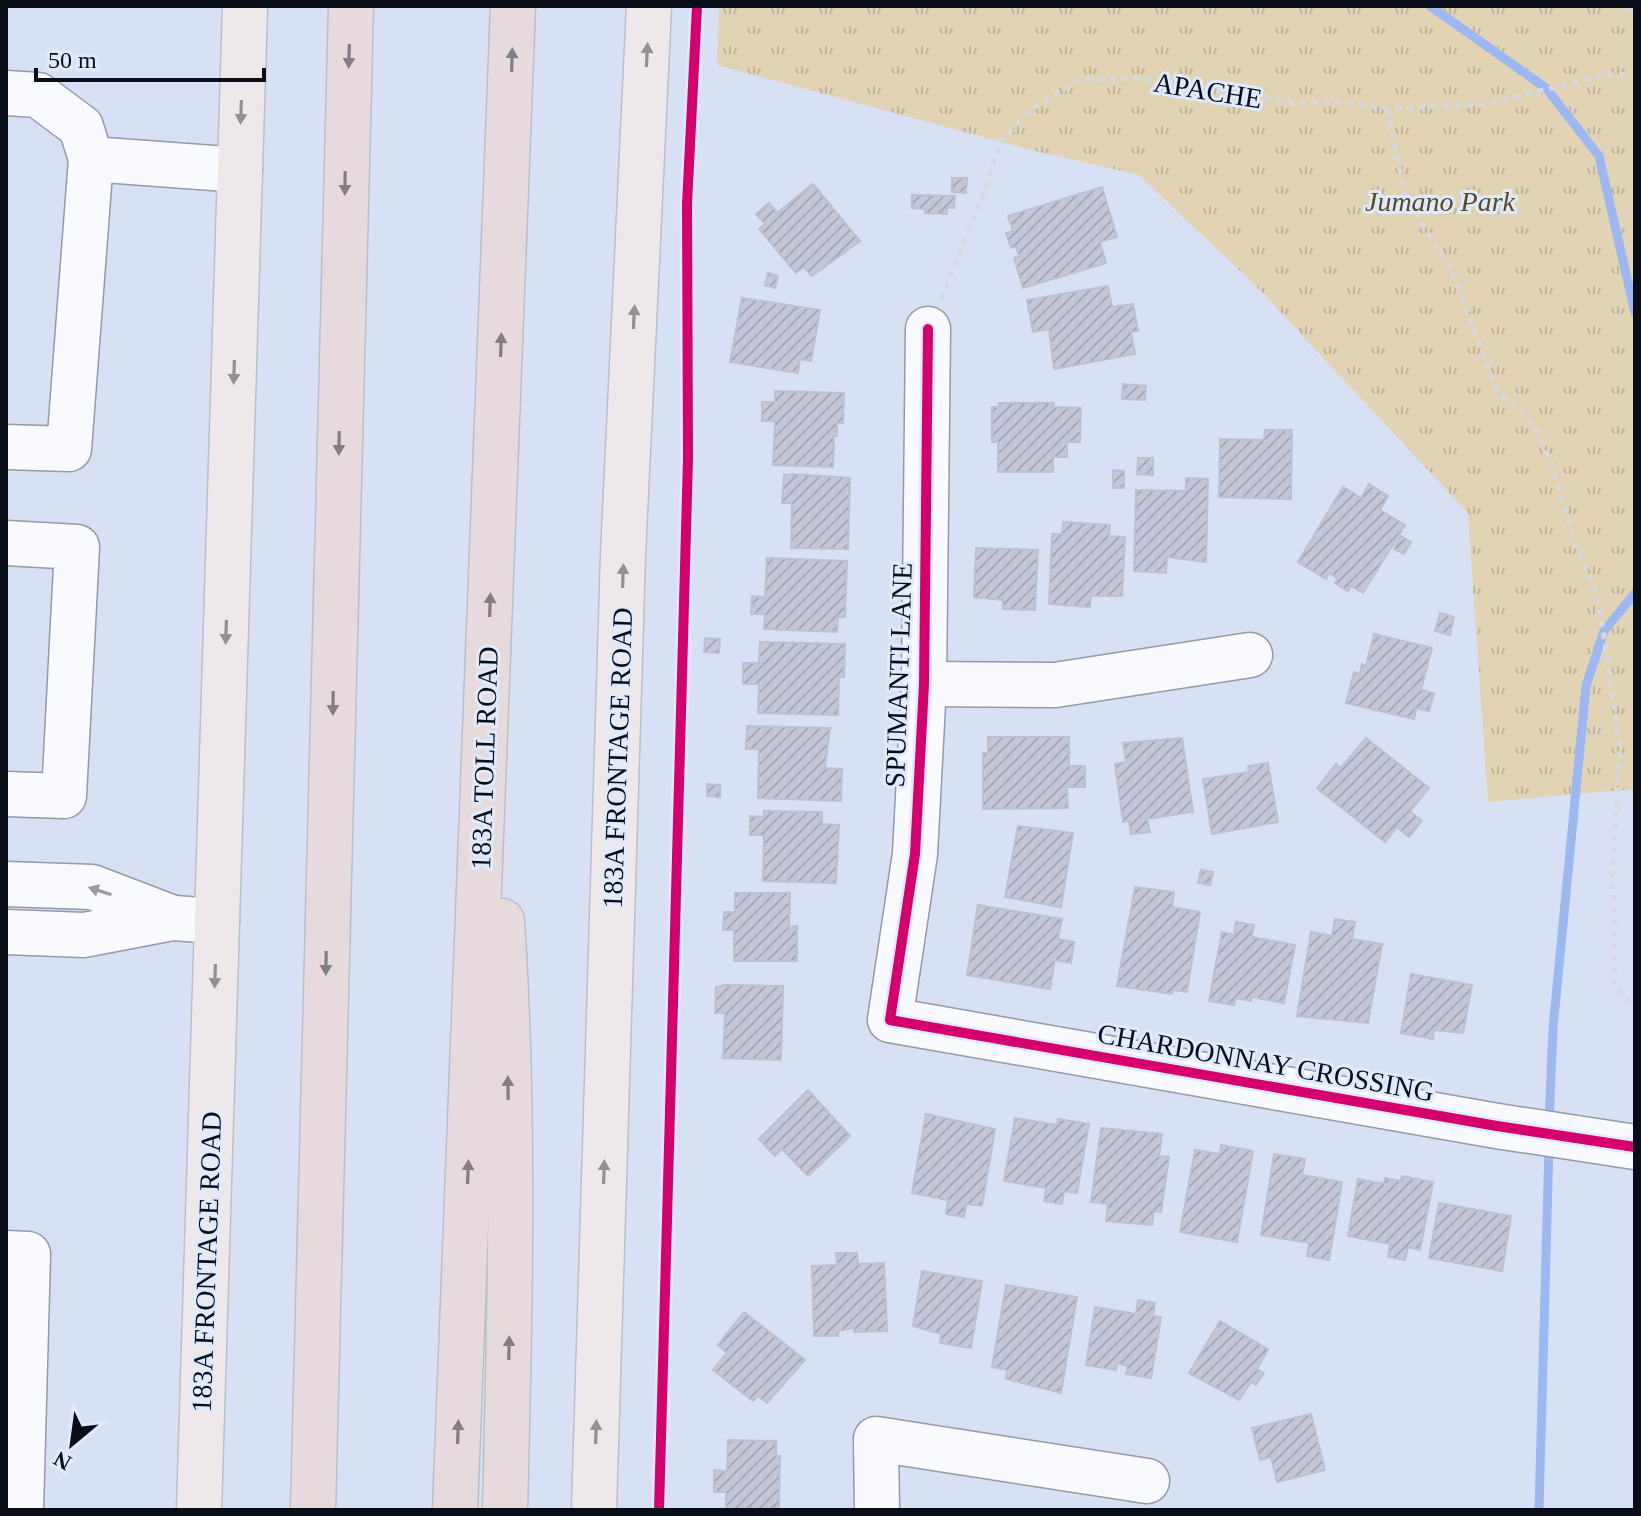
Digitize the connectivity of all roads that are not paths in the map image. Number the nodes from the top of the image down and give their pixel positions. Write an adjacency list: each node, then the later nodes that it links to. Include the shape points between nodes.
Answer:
1 (245, 6): 7 (main road, 183A FRONTAGE ROAD, one-way to 7)
2 (351, 6): 25 (highway, one-way to 25)
3 (513, 6): 13 (highway, 183A TOLL ROAD, one-way to 3)
4 (649, 6): 28 (main road, 183A FRONTAGE ROAD, one-way to 4, via 623,555)
5 (6, 93): 6 (street, via 38,95 81,127)
6 (91, 159): 7 (street); 9 (street, via 69,449)
7 (240, 170): 17 (main road, 183A FRONTAGE ROAD, one-way to 17)
8 (928, 329): 12 (street, SPUMANTI LANE)
9 (6, 447)
10 (6, 543): 14 (street, via 77,547 64,796)
11 (1250, 655): 12 (street, via 1055,685)
12 (924, 684): 19 (street, SPUMANTI LANE, via 915,854)
13 (486, 693): 26 (highway, 183A TOLL ROAD, one-way to 13); 27 (highway, one-way to 13, via 510,1300 506,982)
14 (6, 794)
15 (6, 884): 16 (street, one-way to 15, via 92,887)
16 (173, 918): 17 (street); 18 (street, via 84,935)
17 (217, 921): 24 (main road, 183A FRONTAGE ROAD, one-way to 24)
18 (6, 932)
19 (890, 1020): 20 (street, CHARDONNAY CROSSING)
20 (1635, 1147)
21 (6, 1253): 23 (street, via 28,1254)
22 (1147, 1481): 29 (street, via 876,1439)
23 (21, 1510)
24 (199, 1510)
25 (313, 1510)
26 (455, 1510)
27 (505, 1510)
28 (594, 1510)
29 (877, 1510)

